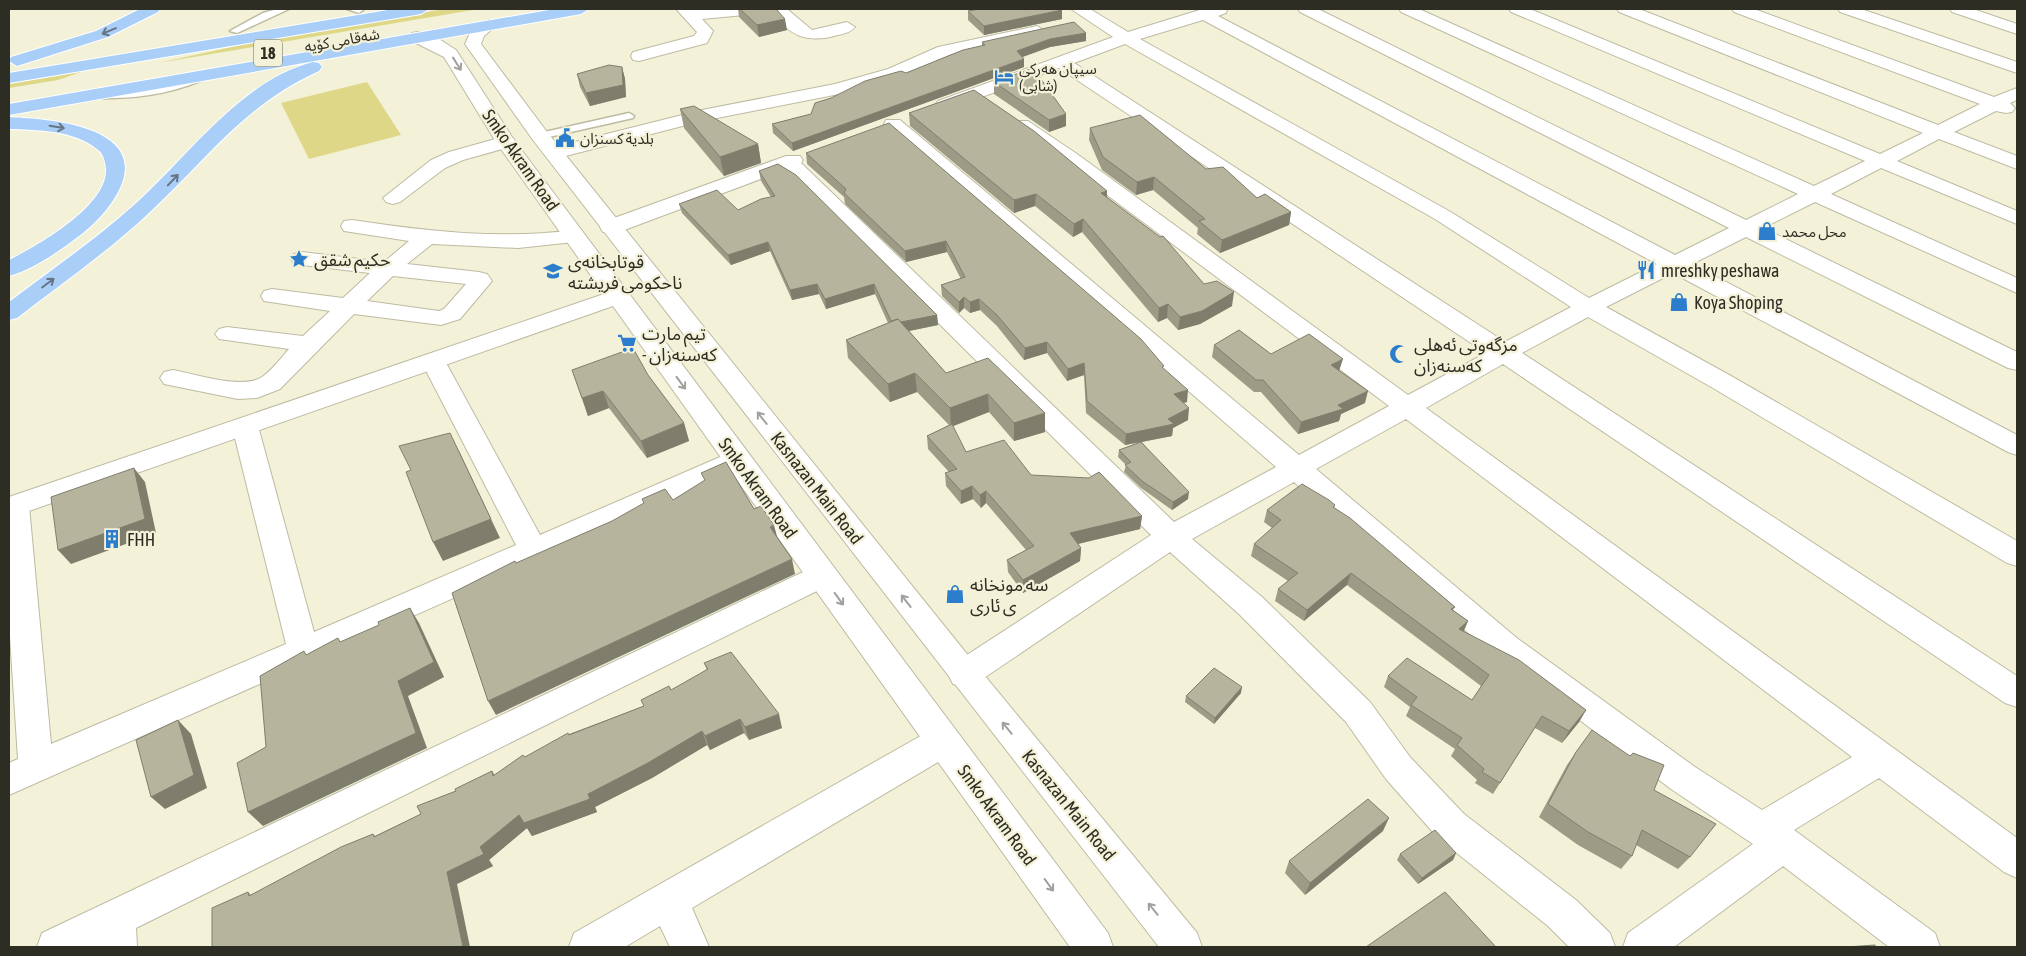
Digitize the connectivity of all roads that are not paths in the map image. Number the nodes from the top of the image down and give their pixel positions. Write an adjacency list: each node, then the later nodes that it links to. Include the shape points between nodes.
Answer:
1 (152, 9): 29 (highway, one-way to 29, via 96,37)
2 (285, 9): 24 (lane)
3 (359, 9): 24 (highway)
4 (421, 9): 32 (highway, شەقامی کۆیە / 18)
5 (528, 9): 35 (highway, شەقامی کۆیە / 18)
6 (581, 9): 21 (highway)
7 (684, 9): 27 (street, via 705,31 701,39)
8 (691, 9): 9 (street, via 702,14)
9 (755, 9)
10 (778, 9): 22 (street, via 802,34 810,36)
11 (1224, 9): 20 (street)
12 (1306, 9): 53 (street)
13 (1407, 9): 48 (street)
14 (1517, 9): 46 (street)
15 (1625, 9): 43 (street)
16 (1740, 9): 36 (street)
17 (1846, 9): 31 (street)
18 (1958, 9): 23 (street)
19 (1093, 14): 26 (street); 45 (street, via 1061,26 944,51 894,73 838,89)
20 (1203, 14): 26 (street); 57 (street)
21 (489, 25): 25 (highway); 45 (street, Kasnazan Main Road, via 477,34 474,44)
22 (847, 27)
23 (2017, 28)
24 (234, 31): 30 (highway)
25 (414, 38): 37 (highway); 44 (street, Smko Akram Road, one-way to 44, via 434,43 450,54); 65 (highway, one-way to 25, via 137,214 240,109 264,91 324,62)
26 (1126, 38): 28 (street); 64 (street, via 1442,216)
27 (639, 56)
28 (1061, 62): 33 (street); 68 (street)
29 (9, 63)
30 (9, 68)
31 (2017, 68)
32 (9, 78)
33 (977, 93): 38 (street); 72 (street)
34 (2017, 93): 36 (street)
35 (9, 97)
36 (1995, 104): 39 (street); 43 (street)
37 (9, 110)
38 (930, 110)
39 (2017, 112)
40 (629, 116): 45 (lane)
41 (9, 123): 58 (highway, one-way to 58, via 51,125 92,137 114,156 117,168 106,197 92,213 46,248)
42 (894, 124): 76 (street)
43 (1938, 132): 46 (street); 47 (street)
44 (506, 142): 49 (street, via 438,164); 54 (street, Smko Akram Road)
45 (547, 145): 52 (street, Kasnazan Main Road)
46 (1882, 161): 48 (street); 50 (street)
47 (2017, 163)
48 (1814, 194): 53 (street); 60 (street)
49 (393, 198)
50 (2017, 218)
51 (352, 226): 55 (street)
52 (611, 227): 78 (street, via 801,157); 83 (street, Kasnazan Main Road, one-way to 52)
53 (1746, 228): 57 (street); 70 (street)
54 (574, 236): 55 (street, via 522,243); 62 (street, Smko Akram Road)
55 (427, 237): 59 (street)
56 (302, 259): 59 (street)
57 (1674, 264): 64 (street); 74 (street)
58 (9, 269)
59 (388, 269): 63 (street); 63 (street, via 481,281 447,317)
60 (2017, 286)
61 (272, 296): 63 (street)
62 (618, 297): 69 (street); 75 (street, Smko Akram Road, one-way to 75)
63 (349, 306): 67 (street)
64 (1588, 307): 68 (street); 80 (street)
65 (9, 313)
66 (227, 334): 67 (street)
67 (308, 344): 71 (street, via 271,383 257,390 238,391)
68 (1504, 353): 72 (street); 84 (street)
69 (433, 361): 73 (street); 79 (street)
70 (2017, 362)
71 (173, 378)
72 (1407, 407): 76 (street); 86 (street)
73 (244, 426): 77 (street); 82 (street)
74 (2017, 446)
75 (738, 460): 79 (street); 81 (street, Smko Akram Road)
76 (1296, 468): 78 (street); 88 (street, via 1507,648 1682,778)
77 (12, 507): 87 (street)
78 (1171, 537): 83 (street); 97 (street, via 1251,606 1358,712 1398,768 1451,826 1562,913)
79 (534, 549): 82 (street)
80 (2017, 555)
81 (822, 575): 85 (street, Smko Akram Road, one-way to 85); 91 (street)
82 (303, 650): 87 (street)
83 (964, 674): 96 (street, Kasnazan Main Road, one-way to 83)
84 (2017, 693)
85 (943, 741): 90 (street); 95 (street, Smko Akram Road, one-way to 95)
86 (1880, 759): 88 (street); 89 (street)
87 (23, 772)
88 (1773, 837): 98 (street); 99 (street)
89 (2017, 859)
90 (669, 902): 93 (street); 94 (street)
91 (117, 933): 92 (street)
92 (56, 947)
93 (588, 947)
94 (690, 947)
95 (1094, 947)
96 (1183, 947)
97 (1596, 947)
98 (1642, 947)
99 (1921, 947)

